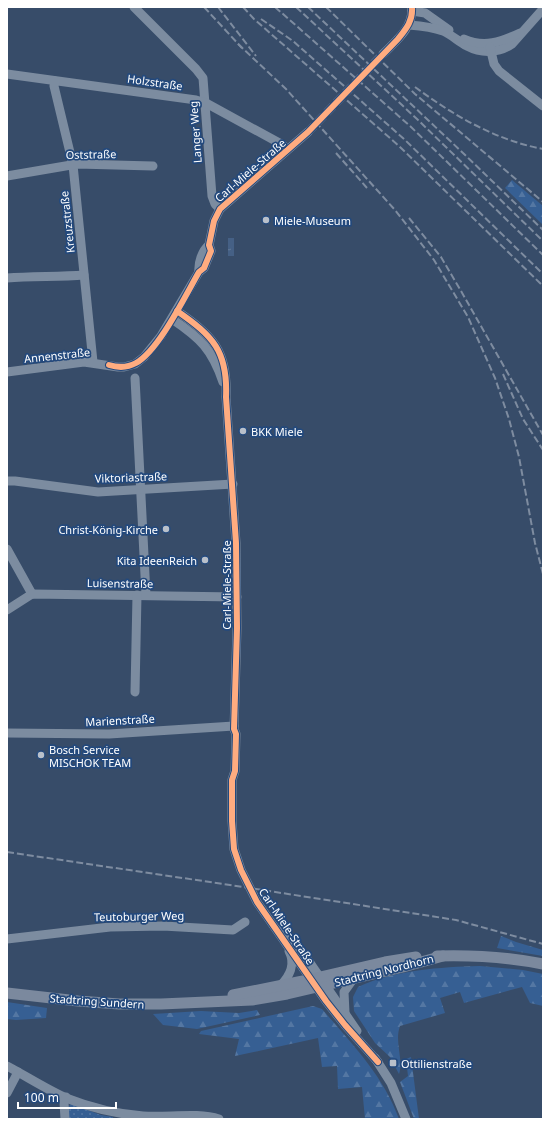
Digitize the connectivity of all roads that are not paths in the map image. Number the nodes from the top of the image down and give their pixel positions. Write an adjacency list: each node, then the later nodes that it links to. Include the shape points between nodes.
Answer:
1 (134, 7): 9 (street, Langer Weg, via 201,74)
2 (412, 9): 4 (street); 5 (street, via 425,13 464,39)
3 (543, 9): 5 (street, via 521,32)
4 (409, 26): 5 (street, via 427,27 444,32 474,49); 6 (street)
5 (490, 48): 10 (street, via 494,64 499,71)
6 (383, 54)
7 (7, 74): 8 (street, Holzstraße)
8 (55, 81): 9 (street, Holzstraße); 13 (street, Kreuzstraße, via 54,86)
9 (206, 103): 12 (street, Holzstraße, via 283,145); 16 (street, Langer Weg, via 212,196)
10 (543, 106)
11 (308, 132): 12 (street, Carl-Miele-Straße)
12 (287, 150): 16 (street, Carl-Miele-Straße)
13 (73, 165): 14 (street, Oststraße); 15 (street, Oststraße); 17 (street, Kreuzstraße)
14 (153, 166)
15 (7, 176)
16 (220, 209): 19 (street, Carl-Miele-Straße, via 214,221 209,245 211,251 204,268 199,272)
17 (84, 275): 18 (street); 20 (street, Kreuzstraße)
18 (7, 278)
19 (174, 315): 20 (street, Annenstraße, via 153,348 135,364 118,367); 24 (street, Carl-Miele-Straße, via 206,334 217,348 225,365)
20 (93, 362): 21 (street, Annenstraße)
21 (7, 372)
22 (135, 378): 25 (street)
23 (7, 481): 25 (street, Viktoriastraße, via 98,492)
24 (233, 484): 25 (street, Viktoriastraße); 29 (street, Carl-Miele-Straße)
25 (140, 490): 28 (street)
26 (7, 549): 27 (street)
27 (32, 594): 28 (street, Luisenstraße); 30 (street)
28 (141, 595): 29 (street, Luisenstraße); 31 (street)
29 (237, 597): 32 (street, Carl-Miele-Straße)
30 (7, 610)
31 (135, 692)
32 (234, 727): 33 (street, Marienstraße, via 109,734); 34 (street, Carl-Miele-Straße, via 234,849)
33 (7, 733)
34 (252, 893): 37 (street, Carl-Miele-Straße); 41 (street, Carl-Miele-Straße, via 308,960)
35 (245, 922): 36 (street, Teutoburger Weg, via 233,930 163,926 110,927)
36 (7, 939)
37 (286, 945): 41 (street, Carl-Miele-Straße); 42 (street, via 292,963 290,972)
38 (442, 956): 39 (main road, Stadtring Nordhorn, via 518,960); 40 (main road, Stadtring Nordhorn); 41 (main road, Stadtring Nordhorn, via 385,962)
39 (543, 964)
40 (354, 978): 41 (main road, Stadtring Nordhorn); 45 (street, via 344,992)
41 (318, 982): 42 (main road, Stadtring Sundern); 44 (main road, Stadtring Sundern, via 287,994 252,1000); 45 (street, Carl-Miele-Straße); 46 (street, Carl-Miele-Straße, via 346,1025)
42 (280, 986): 44 (main road, Stadtring Sundern)
43 (7, 993): 44 (main road, Stadtring Sundern, via 119,1004)
44 (187, 1003)
45 (345, 1014): 46 (street, Carl-Miele-Straße)
46 (378, 1062): 55 (street, Carl-Miele-Straße, via 391,1082)
47 (7, 1066): 48 (street)
48 (18, 1072): 49 (street); 50 (street)
49 (7, 1093)
50 (66, 1097): 51 (street); 53 (street)
51 (119, 1116): 52 (street)
52 (178, 1118): 54 (street, via 195,1116)
53 (65, 1119)
54 (219, 1119)
55 (406, 1119)

